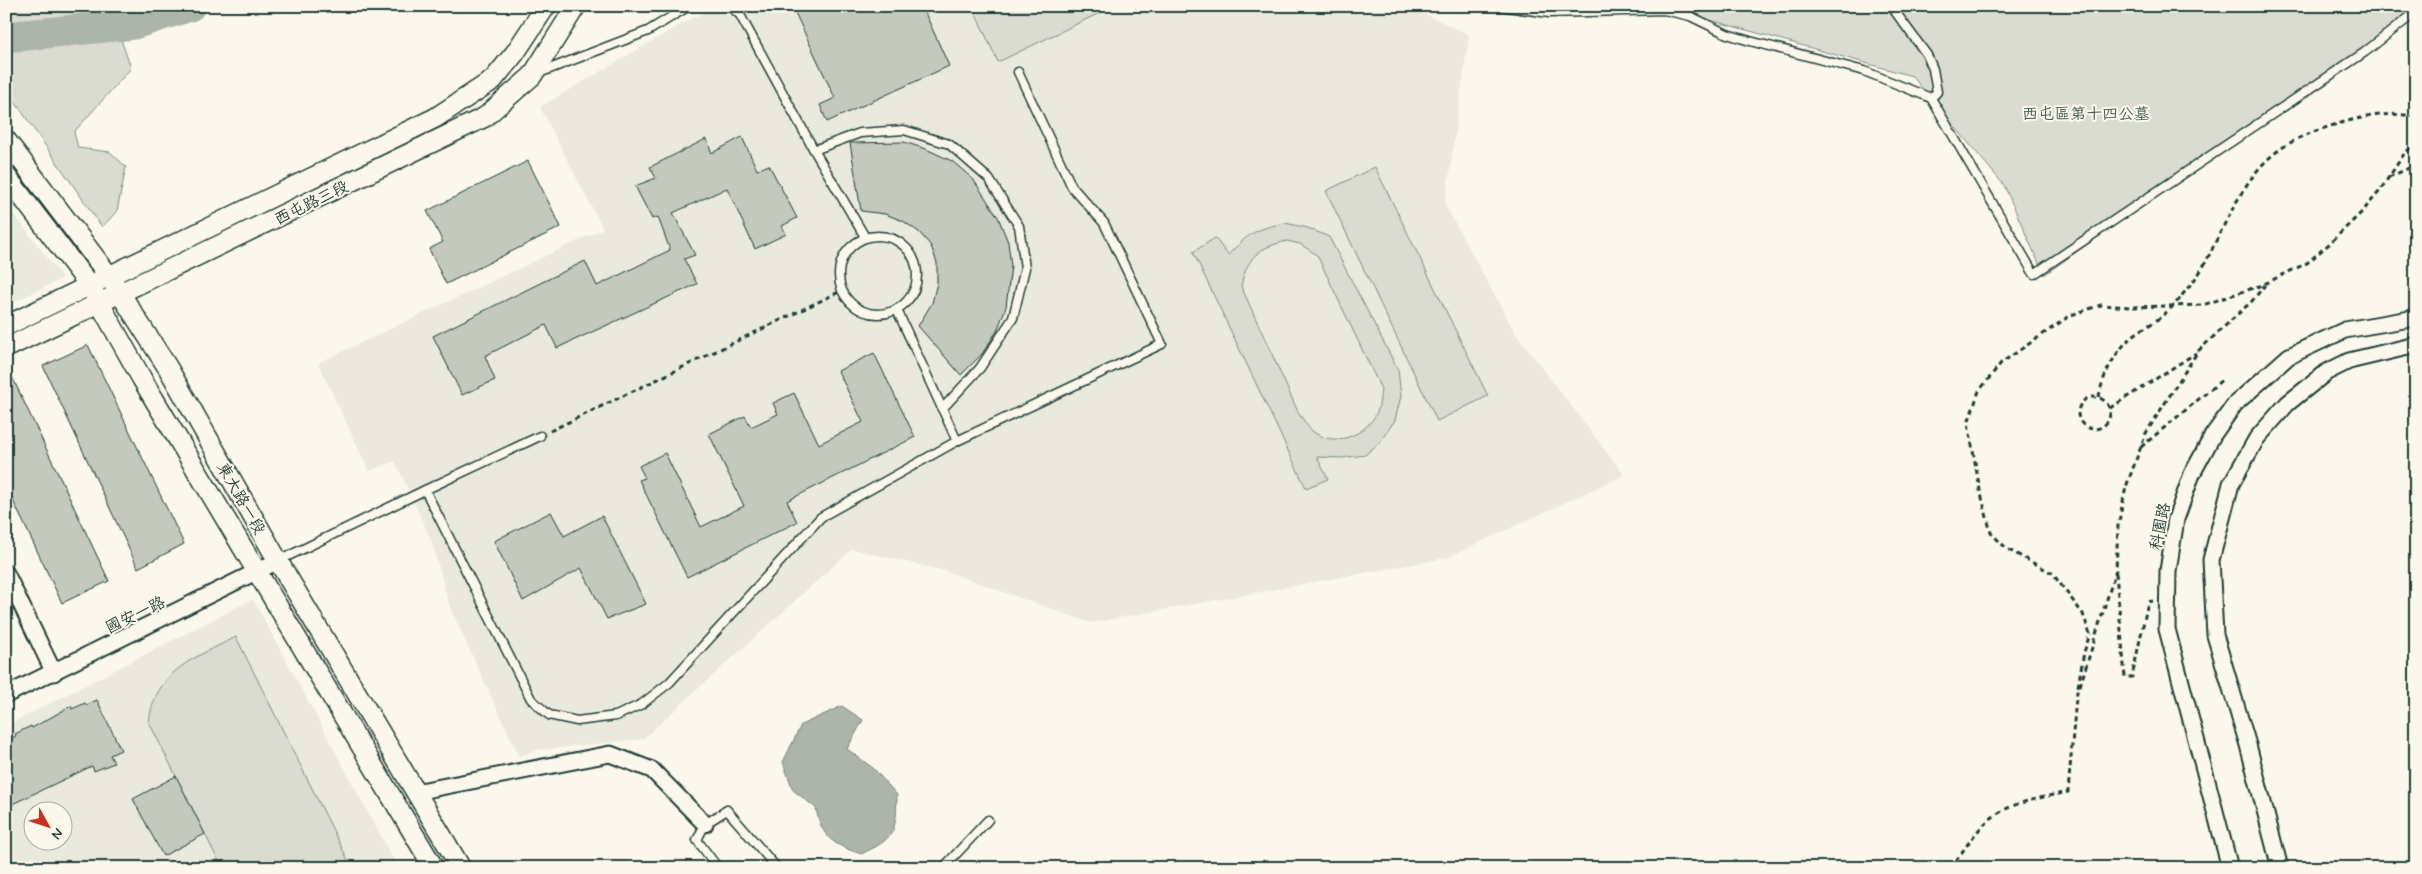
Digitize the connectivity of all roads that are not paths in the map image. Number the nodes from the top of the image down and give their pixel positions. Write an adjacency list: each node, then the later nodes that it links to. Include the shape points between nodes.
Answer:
1 (546, 6): 15 (street, 西屯路三段, via 493,80 435,118)
2 (576, 6): 9 (street, 西屯路三段)
3 (689, 6): 9 (lane, via 648,31)
4 (730, 6): 12 (lane, via 740,15)
5 (1500, 6): 10 (lane, via 1548,13 1664,10 1690,16 1727,34 1864,71)
6 (1891, 6): 10 (lane, via 1927,55 1937,92)
7 (2416, 12): 10 (lane, via 2365,52 2034,274)
8 (1018, 72): 26 (lane, via 1072,186 1104,222 1162,344)
9 (532, 76): 17 (street, 西屯路三段, via 485,117)
10 (1931, 98)
11 (6, 140): 15 (street, 東大路一段)
12 (814, 150): 14 (lane); 24 (lane, via 860,133 904,130 949,144 989,178 1019,226 1025,268 1013,318 980,368)
13 (6, 176): 16 (street, 東大路一段)
14 (865, 237): 19 (lane, via 888,236 908,249 914,259 917,282 906,303); 19 (lane, via 855,242 841,259 838,269 841,291 851,304 864,312 881,314)
15 (109, 276): 16 (street, 西屯路三段); 17 (street, 東大路一段)
16 (90, 286): 18 (street, 東大路一段); 21 (street, 西屯路三段)
17 (121, 294): 18 (street, 西屯路三段); 28 (street, 東大路一段, via 168,368)
18 (99, 303): 23 (street, 西屯路三段); 29 (street, 東大路一段)
19 (897, 310): 24 (lane)
20 (2416, 318): 41 (street, 科園路, via 2345,330 2289,356 2235,404 2213,435 2192,474 2176,519 2168,571 2167,629)
21 (6, 326)
22 (2416, 345): 42 (street, via 2349,361 2327,372 2288,403 2257,438 2230,484 2211,560 2215,635)
23 (6, 348)
24 (942, 409): 26 (lane)
25 (540, 436): 27 (lane)
26 (957, 442): 27 (lane, via 821,517 669,683 642,704 616,716 577,721 549,715 531,698)
27 (425, 490): 28 (lane)
28 (278, 561): 29 (street, 國安一路); 33 (street, 東大路一段)
29 (259, 572): 31 (street, 國安一路); 36 (street, 東大路一段)
30 (6, 573): 31 (street)
31 (54, 672): 32 (street, 國安一路)
32 (6, 695)
33 (415, 792): 35 (street, via 610,754 652,770); 37 (street, 東大路一段)
34 (988, 820): 40 (lane)
35 (705, 824): 38 (lane, via 697,840); 39 (lane, via 726,810)
36 (434, 868)
37 (461, 868)
38 (718, 868)
39 (776, 868)
40 (943, 868)
41 (2230, 868)
42 (2280, 868)

